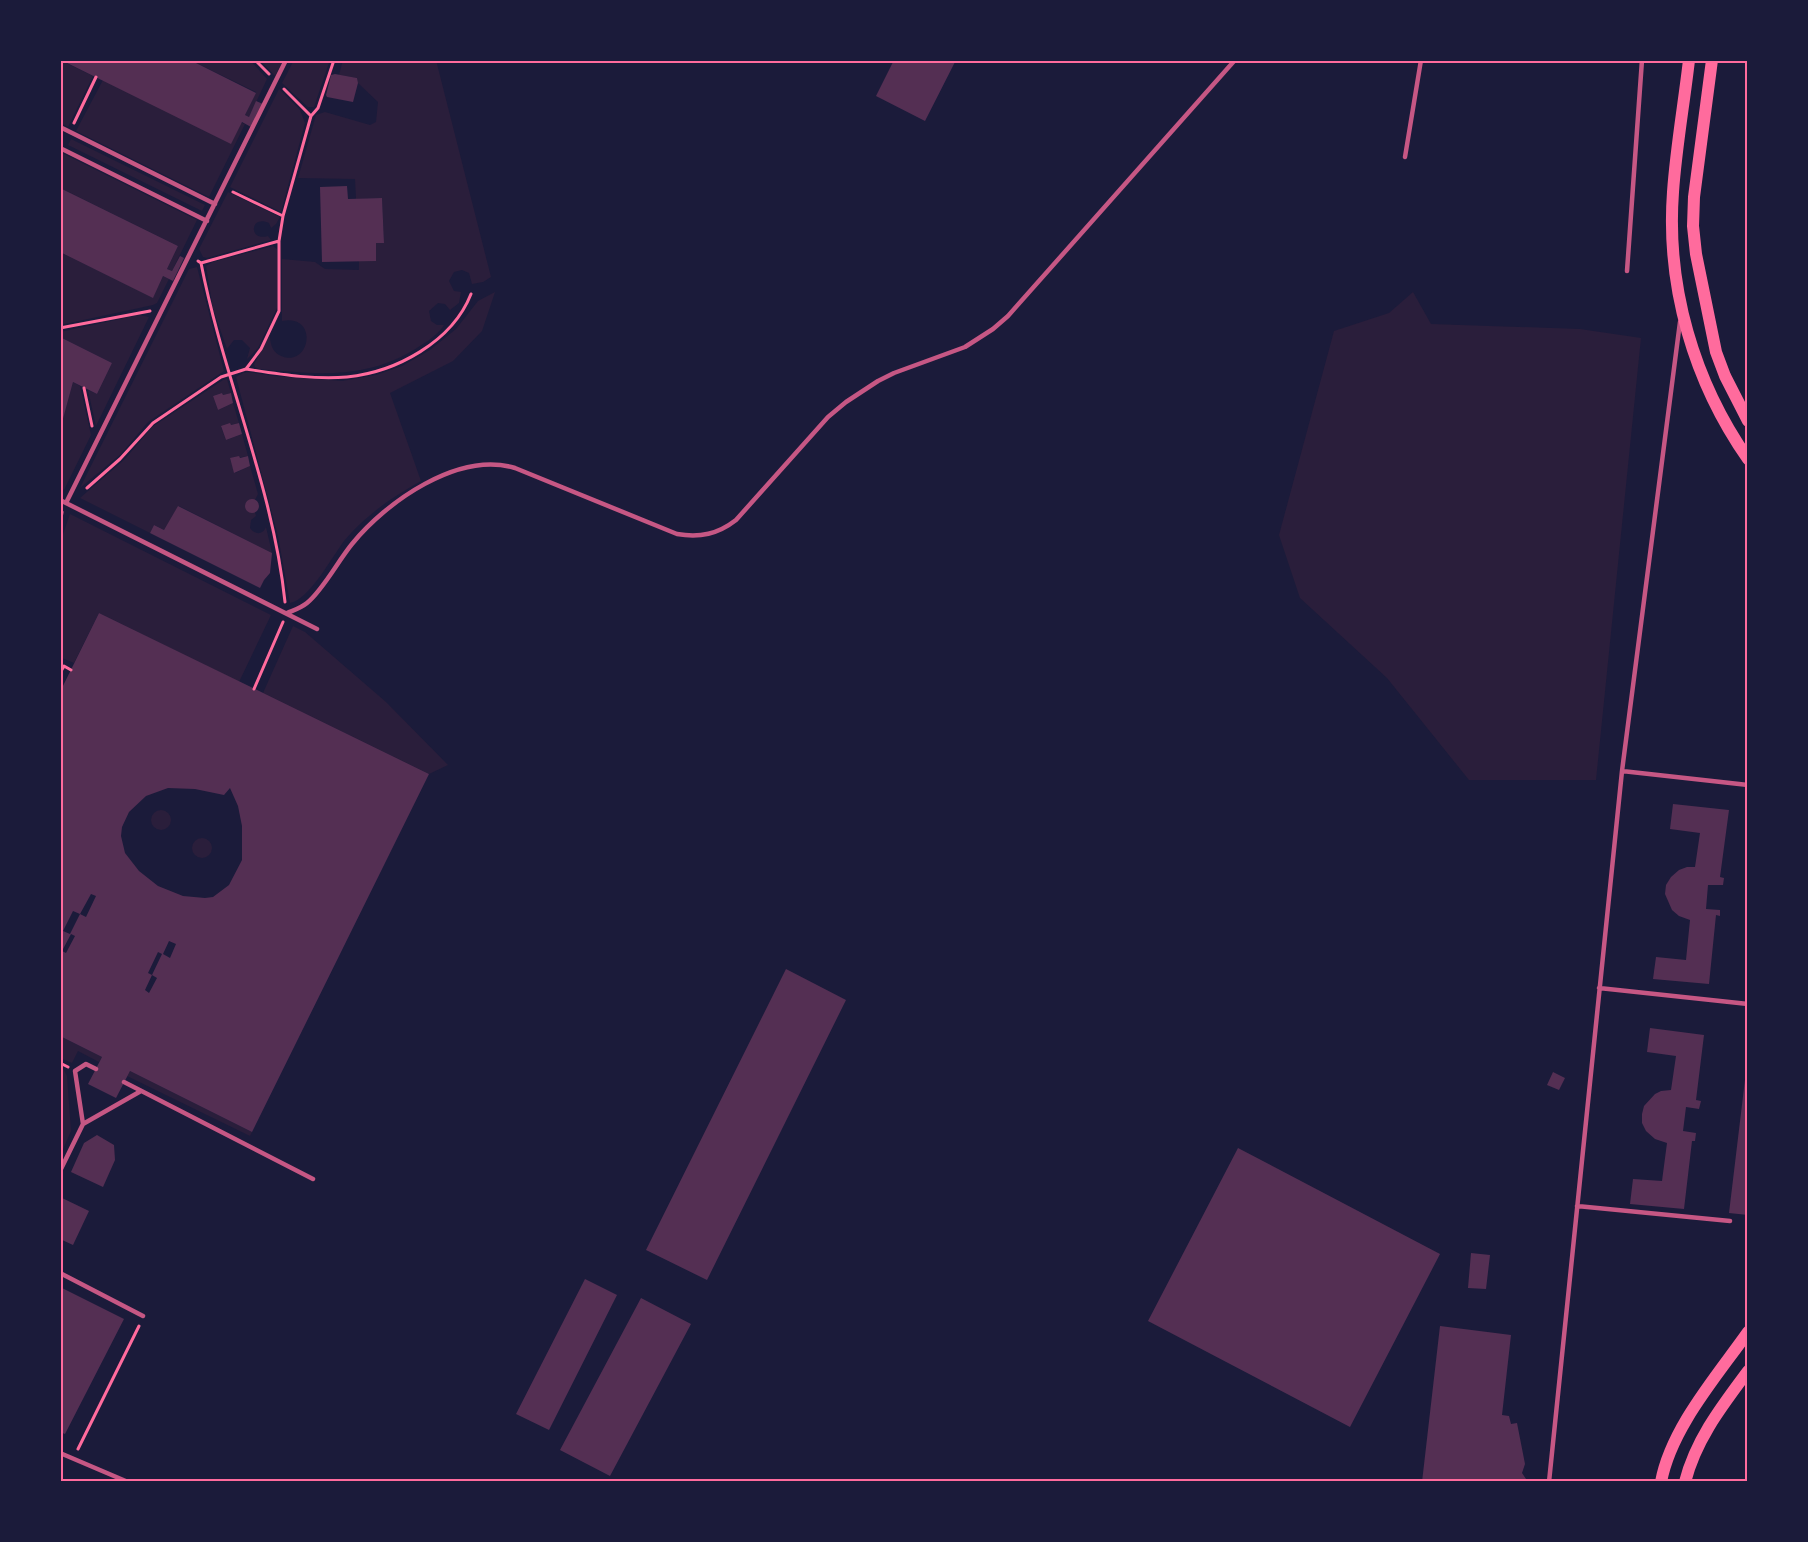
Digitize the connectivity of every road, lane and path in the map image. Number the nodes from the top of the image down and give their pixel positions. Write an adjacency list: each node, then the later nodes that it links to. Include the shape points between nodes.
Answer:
1 (255, 60): 10 (path)
2 (286, 60): 10 (lane)
3 (334, 60): 11 (path, via 318,108)
4 (1235, 60): 38 (lane, via 1008,316 965,347 894,373 846,402 728,526 708,535 677,534 514,468 476,466 423,485 392,506 352,544 309,601)
5 (1421, 60): 15 (lane)
6 (1642, 60): 23 (lane)
7 (1689, 60): 25 (main road, via 1673,193 1673,251)
8 (1712, 60): 31 (main road, via 1693,226 1716,352)
9 (96, 77): 13 (path)
10 (276, 81): 11 (path); 16 (lane)
11 (311, 116): 18 (path)
12 (60, 128): 13 (lane)
13 (70, 132): 17 (lane)
14 (60, 148): 19 (lane)
15 (1405, 157)
16 (224, 187): 17 (lane); 18 (path)
17 (215, 204): 19 (lane)
18 (283, 216): 20 (path)
19 (207, 221): 21 (lane)
20 (279, 241): 22 (path); 28 (path, via 279,312)
21 (189, 256): 22 (path); 26 (lane)
22 (201, 263): 29 (path)
23 (1627, 271)
24 (471, 294): 28 (path, via 465,309 436,340 407,358 370,373 318,377)
25 (1682, 310): 33 (main road, via 1704,384); 43 (lane)
26 (160, 315): 27 (path, via 150,310); 32 (lane)
27 (60, 328)
28 (246, 369): 29 (path)
29 (229, 373): 35 (path, via 147,427 120,459); 38 (path, via 278,551)
30 (84, 388): 32 (path)
31 (1748, 421)
32 (96, 445): 35 (lane)
33 (1748, 459)
34 (60, 500): 35 (lane)
35 (66, 503): 38 (lane)
36 (62, 510): 37 (path)
37 (60, 526)
38 (287, 613): 39 (lane); 42 (path)
39 (317, 628)
40 (71, 670): 41 (path, via 64,666)
41 (60, 673)
42 (254, 689)
43 (1622, 771): 44 (lane); 45 (lane)
44 (1748, 784)
45 (1599, 988): 46 (lane); 53 (lane)
46 (1748, 1004)
47 (96, 1069): 50 (lane, via 86,1064 75,1071)
48 (124, 1083): 49 (lane)
49 (141, 1091): 50 (lane); 52 (lane)
50 (83, 1124): 51 (lane)
51 (60, 1171)
52 (313, 1179)
53 (1577, 1206): 54 (lane); 62 (lane)
54 (1730, 1221)
55 (60, 1273): 56 (lane)
56 (143, 1316): 60 (path)
57 (1748, 1332): 63 (main road, via 1682,1429)
58 (1748, 1371): 64 (main road, via 1700,1441)
59 (60, 1453): 60 (lane)
60 (73, 1459): 61 (lane)
61 (128, 1482)
62 (1549, 1482)
63 (1661, 1482)
64 (1684, 1482)

